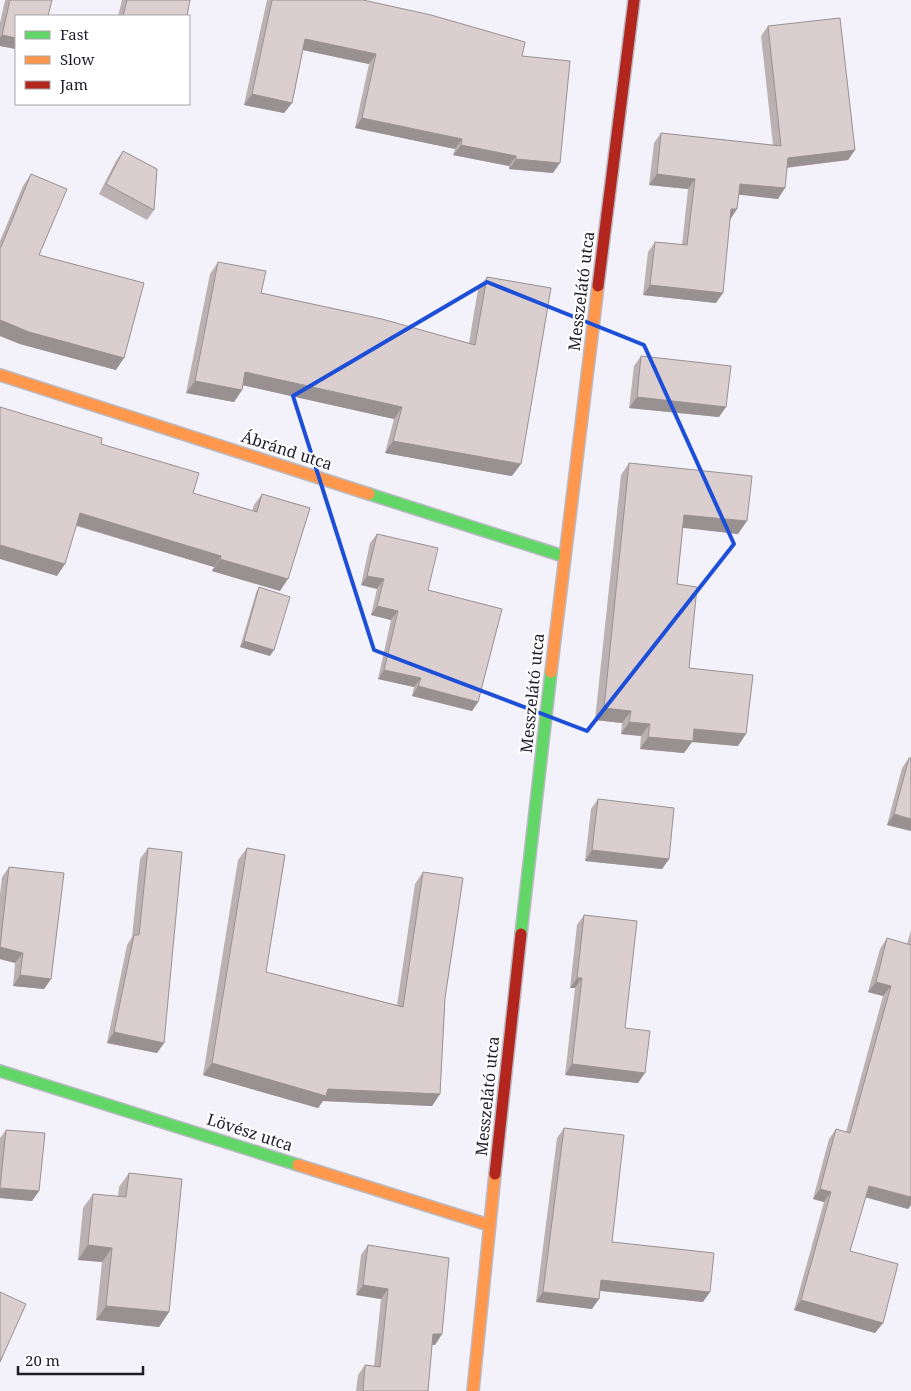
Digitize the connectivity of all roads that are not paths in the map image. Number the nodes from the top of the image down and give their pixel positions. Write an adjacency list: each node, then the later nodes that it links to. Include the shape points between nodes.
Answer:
1 (634, 0): 3 (street, Messzelátó utca)
2 (0, 376): 3 (street, Ábránd utca)
3 (563, 556): 5 (street, Messzelátó utca)
4 (0, 1071): 5 (street, Lövész utca)
5 (489, 1225): 6 (street, Messzelátó utca)
6 (474, 1391)

